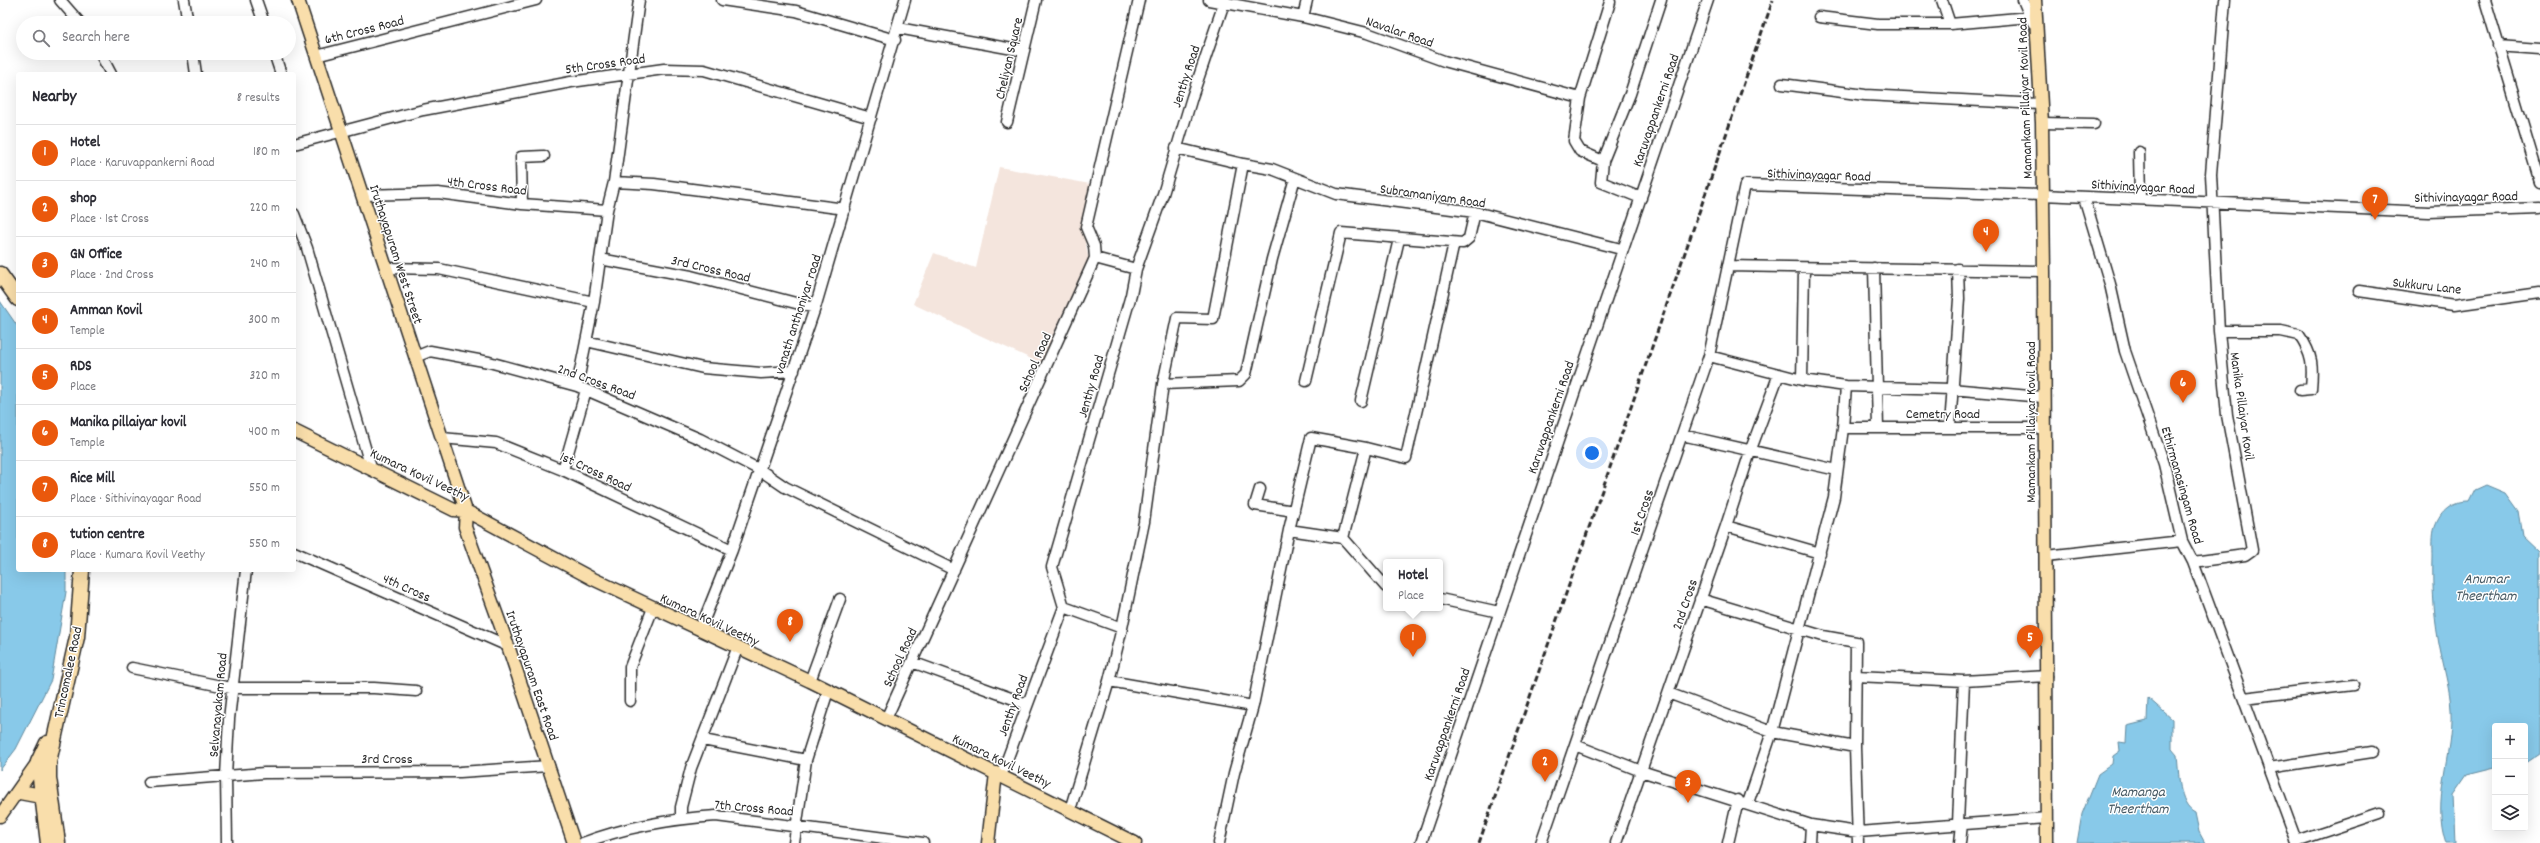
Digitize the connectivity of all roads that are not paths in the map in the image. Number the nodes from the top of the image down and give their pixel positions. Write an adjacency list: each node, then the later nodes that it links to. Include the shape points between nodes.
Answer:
1 (60, 0): 22 (street)
2 (184, 0): 23 (street)
3 (256, 0): 24 (street)
4 (298, 0): 35 (main road, Iruthayapuram West Street)
5 (536, 0): 35 (street, 6th Cross Road)
6 (639, 0): 42 (street)
7 (722, 0): 31 (street, via 796,11)
8 (905, 0): 29 (street, vanath anthoniyar road)
9 (1036, 0): 34 (street, Cheliyan Square)
10 (1139, 0): 76 (street, via 1086,228 1094,246)
11 (1209, 0): 20 (street, Navalar Road)
12 (1307, 0): 25 (street)
13 (1661, 0): 55 (street, via 1630,94)
14 (1708, 0): 64 (street, Karuvappankerni Road)
15 (1942, 0): 28 (street)
16 (2022, 0): 27 (street)
17 (2035, 0): 30 (main road, Mamankam Pillaiyar Kovil Road)
18 (2225, 0): 66 (street, Manika Pillaiyar Kovil, via 2211,174)
19 (2485, 0): 32 (street)
20 (1225, 1): 25 (street, Navalar Road); 52 (street, Jenthy Road)
21 (1607, 1): 44 (street)
22 (74, 16)
23 (187, 16)
24 (262, 16)
25 (1304, 17): 44 (street, Navalar Road, via 1367,33 1444,61)
26 (1819, 17): 28 (street, via 1878,24)
27 (2030, 17): 28 (street); 30 (street)
28 (1950, 24)
29 (898, 28): 31 (street, vanath anthoniyar road); 34 (street)
30 (2036, 30): 45 (main road, Mamankam Pillaiyar Kovil Road)
31 (895, 40): 46 (street, vanath anthoniyar road)
32 (2498, 46): 33 (street); 59 (street)
33 (2540, 49)
34 (1024, 51): 47 (street, Cheliyan Square)
35 (316, 56): 50 (main road, Iruthayapuram West Street)
36 (104, 60): 39 (street)
37 (194, 60): 40 (street)
38 (276, 60): 41 (street)
39 (110, 72)
40 (196, 72)
41 (280, 72)
42 (630, 74): 46 (street, 5th Cross Road, via 664,69 704,70); 50 (street, 5th Cross Road, via 571,82 423,110); 58 (street)
43 (1782, 84): 45 (street, via 1865,95)
44 (1580, 98): 55 (street, via 1574,141 1580,151)
45 (2040, 104): 48 (main road, Mamankam Pillaiyar Kovil Road)
46 (871, 118): 69 (street, vanath anthoniyar road)
47 (1007, 122)
48 (2042, 123): 49 (street); 61 (main road, Mamankam Pillaiyar Kovil Road)
49 (2094, 124)
50 (341, 133): 51 (street); 62 (main road, Iruthayapuram West Street)
51 (296, 144)
52 (1176, 148): 56 (street, Subramaniyam Road); 81 (street, Jenthy Road, via 1163,194)
53 (2140, 152): 65 (street)
54 (544, 156): 67 (street, via 521,157)
55 (1604, 161): 64 (street, via 1601,182)
56 (1243, 164): 57 (street, Subramaniyam Road, via 1272,169); 99 (street, via 1212,319 1177,318)
57 (1295, 178): 71 (street, Subramaniyam Road, via 1336,194); 99 (street, via 1272,259 1246,374 1239,381)
58 (614, 182): 69 (street, via 654,184); 70 (street)
59 (2540, 182)
60 (1745, 185): 61 (street, Sithivinayagar Road); 78 (street, 1st Cross)
61 (2042, 195): 63 (street, Sithivinayagar Road); 84 (main road, Mamankam Pillaiyar Kovil Road)
62 (363, 196): 67 (street, 4th Cross Road, via 438,193); 79 (main road, Iruthayapuram West Street)
63 (2084, 197): 65 (street, Sithivinayagar Road); 126 (street, Ethirmanasingam Road, via 2110,284 2125,352 2164,464)
64 (1641, 198): 75 (street, Karuvappankerni Road)
65 (2140, 199): 66 (street, Sithivinayagar Road)
66 (2213, 203): 68 (street, Sithivinayagar Road, via 2429,212); 91 (street, Manika Pillaiyar Kovil)
67 (522, 204): 70 (street, 4th Cross Road)
68 (2540, 208)
69 (845, 209): 90 (street, vanath anthoniyar road)
70 (606, 210): 77 (street)
71 (1475, 212): 74 (street, via 1469,238 1463,243); 75 (street, Subramaniyam Road)
72 (296, 219): 116 (street, via 307,248)
73 (1399, 239): 74 (street); 98 (street, via 1341,233); 106 (street)
74 (1454, 243): 114 (street, via 1406,458)
75 (1621, 249): 141 (street, Karuvappankerni Road)
76 (1095, 258): 81 (street); 132 (street, School Road)
77 (600, 259): 89 (street); 90 (street, 3rd Cross Road, via 691,276)
78 (1728, 266): 82 (street); 93 (street, 1st Cross)
79 (386, 268): 89 (street, via 439,269); 94 (main road, Iruthayapuram West Street)
80 (1874, 268): 82 (street); 83 (street); 102 (street)
81 (1136, 269): 139 (street, Jenthy Road, via 1131,296 1052,567)
82 (1804, 269): 97 (street)
83 (1958, 269): 84 (street); 103 (street, via 1959,299)
84 (2044, 271): 105 (main road, Mamankam Pillaiyar Kovil Road)
85 (0, 274): 88 (highway)
86 (2359, 291): 87 (street, Sukkuru Lane, via 2454,305)
87 (2540, 293)
88 (16, 296)
89 (594, 302): 92 (street)
90 (815, 308): 95 (street, vanath anthoniyar road)
91 (2219, 331): 104 (street, via 2281,331 2299,336 2310,351 2313,370 2311,390); 131 (street, Manika Pillaiyar Kovil, via 2227,415 2252,550 2246,555)
92 (586, 341): 95 (street, via 702,368 761,373); 101 (street)
93 (1709, 356): 96 (street); 112 (street, 1st Cross)
94 (415, 357): 101 (street, 2nd Cross Road, via 430,351 488,362); 113 (main road, Iruthayapuram West Street)
95 (794, 371): 118 (street, vanath anthoniyar road)
96 (1779, 374): 97 (street); 115 (street, 2nd Cross)
97 (1802, 380): 100 (street)
98 (1306, 381)
99 (1163, 384): 142 (street, via 1144,522)
100 (1846, 386): 102 (street); 108 (street)
101 (582, 388): 117 (street); 118 (street, 2nd Cross Road, via 700,439)
102 (1877, 388): 103 (street); 109 (street)
103 (1951, 389): 105 (street); 107 (street)
104 (2300, 390)
105 (2043, 397): 110 (main road, Mamankam Pillaiyar Kovil Road)
106 (1361, 401)
107 (1950, 426): 109 (street, Cemetry Road); 110 (street, Cemetry Road)
108 (1843, 428): 109 (street, Cemetry Road); 119 (street)
109 (1878, 428)
110 (2043, 428): 130 (main road, Mamankam Pillaiyar Kovil Road)
111 (296, 432): 116 (main road, Kumara Kovil Veethy)
112 (1682, 434): 115 (street); 167 (street, 1st Cross)
113 (442, 438): 117 (street, 1st Cross Road, via 496,443); 122 (main road, Iruthayapuram West Street)
114 (1366, 448): 121 (street, via 1312,438); 125 (street)
115 (1751, 449): 119 (street); 123 (street, 2nd Cross)
116 (371, 468): 122 (main road, Kumara Kovil Veethy)
117 (563, 470): 127 (street, 1st Cross Road)
118 (760, 470): 127 (street, vanath anthoniyar road); 132 (street, 2nd Cross Road, via 785,487)
119 (1837, 470): 129 (street, via 1834,497)
120 (1260, 489): 121 (street, via 1255,504)
121 (1294, 511): 124 (street)
122 (465, 515): 140 (main road, Kumara Kovil Veethy); 145 (main road, Iruthayapuram East Road, via 464,527)
123 (1726, 526): 129 (street); 137 (street, 2nd Cross)
124 (1289, 530): 125 (street); 162 (street)
125 (1343, 538): 135 (street)
126 (2182, 541): 130 (street); 131 (street, Ethirmanasingam Road)
127 (732, 550): 144 (street, vanath anthoniyar road)
128 (296, 553): 145 (street, 4th Cross)
129 (1820, 554): 143 (street)
130 (2046, 556): 150 (main road, Mamankam Pillaiyar Kovil Road)
131 (2193, 562): 159 (street, Ethirmanasingam Road)
132 (954, 570): 147 (street, School Road)
133 (82, 572): 164 (highway, Trincomalee Road, via 77,637)
134 (246, 572): 155 (street, Selvanayakam Road)
135 (1383, 584)
136 (840, 599): 151 (street)
137 (1700, 599): 143 (street); 158 (street, 2nd Cross)
138 (1443, 600): 141 (street)
139 (1064, 607): 142 (street); 161 (street, Jenthy Road)
140 (653, 608): 144 (main road, Kumara Kovil Veethy); 160 (street, via 630,667)
141 (1499, 612): 203 (street, Karuvappankerni Road)
142 (1122, 628): 152 (street)
143 (1798, 628): 149 (street, via 1856,642); 165 (street)
144 (700, 630): 146 (main road, Kumara Kovil Veethy)
145 (508, 646): 172 (main road, Iruthayapuram East Road)
146 (737, 649): 151 (main road, Kumara Kovil Veethy); 166 (street)
147 (912, 662): 161 (street); 163 (street, School Road)
148 (132, 668): 155 (street)
149 (1856, 676): 153 (street); 168 (street)
150 (2047, 676): 153 (street); 186 (main road, Mamankam Pillaiyar Kovil Road)
151 (810, 681): 157 (main road, Kumara Kovil Veethy)
152 (1109, 681): 162 (street); 182 (street)
153 (1964, 681): 187 (street)
154 (2353, 685): 159 (street)
155 (231, 688): 156 (street, via 374,688); 176 (street, Selvanayakam Road)
156 (416, 691)
157 (828, 691): 163 (main road, Kumara Kovil Veethy); 170 (street)
158 (1668, 693): 165 (street); 174 (street, 2nd Cross)
159 (2244, 698): 173 (street, Ethirmanasingam Road)
160 (630, 701)
161 (1027, 704): 175 (street, Jenthy Road)
162 (1253, 706): 202 (street, via 1234,773)
163 (886, 719): 175 (main road, Kumara Kovil Veethy)
164 (56, 726): 171 (highway, Trincomalee Road); 177 (highway, Trincomalee Road)
165 (1772, 732): 168 (street); 181 (street)
166 (703, 740): 170 (street); 185 (street, via 691,768 681,807)
167 (1575, 744): 174 (street); 204 (street, 1st Cross)
168 (1855, 747): 190 (street)
169 (2372, 752): 173 (street)
170 (806, 760): 188 (street)
171 (38, 762): 177 (highway, Trincomalee Road); 179 (main road)
172 (549, 766): 176 (street, 3rd Cross, via 460,772 264,773); 196 (main road, Iruthayapuram East Road)
173 (2269, 768): 192 (street, Ethirmanasingam Road)
174 (1641, 771): 181 (street); 205 (street, 2nd Cross)
175 (999, 775): 182 (main road, Kumara Kovil Veethy); 200 (main road)
176 (226, 776): 178 (street, 3rd Cross); 195 (street, Selvanayakam Road)
177 (44, 780): 179 (main road); 180 (highway, Trincomalee Road); 194 (highway, Trincomalee Road)
178 (149, 782)
179 (15, 795): 180 (highway); 184 (main road)
180 (41, 796): 193 (highway, Trincomalee Road)
181 (1743, 802): 189 (street); 206 (street)
182 (1070, 810): 201 (main road, Kumara Kovil Veethy)
183 (2380, 813): 192 (street)
184 (0, 816)
185 (681, 818): 188 (street, 7th Cross Road, via 716,816); 197 (street, 7th Cross Road)
186 (2047, 818): 187 (street); 210 (main road, Mamankam Pillaiyar Kovil Road)
187 (1960, 824): 190 (street); 209 (street)
188 (796, 825): 191 (street, 7th Cross Road); 198 (street)
189 (1811, 825): 190 (street); 207 (street)
190 (1858, 832): 208 (street)
191 (892, 841): 199 (street, 7th Cross Road)
192 (2297, 842)
193 (48, 843)
194 (58, 843)
195 (227, 843)
196 (574, 843)
197 (583, 843)
198 (794, 843)
199 (924, 843)
200 (988, 843)
201 (1135, 843)
202 (1219, 843)
203 (1421, 843)
204 (1541, 843)
205 (1616, 843)
206 (1728, 843)
207 (1810, 843)
208 (1858, 843)
209 (1960, 843)
210 (2047, 843)

